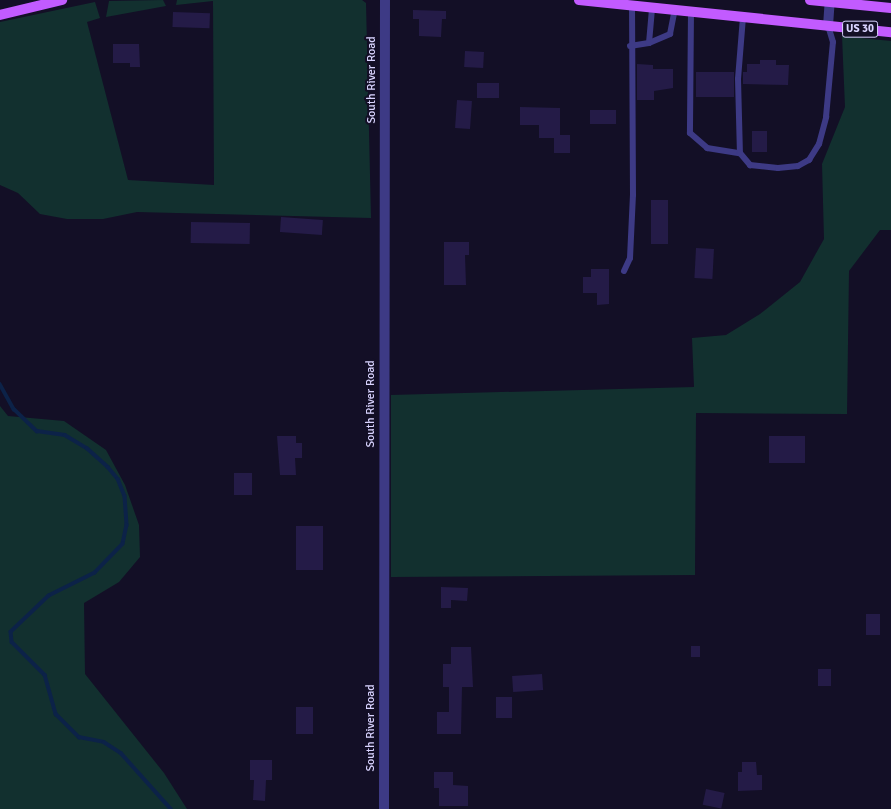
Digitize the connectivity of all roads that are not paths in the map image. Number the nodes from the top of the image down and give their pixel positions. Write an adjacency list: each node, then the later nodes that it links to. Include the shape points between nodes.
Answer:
1 (62, 0): 11 (main road)
2 (385, 0): 19 (street, South River Road)
3 (579, 0): 6 (main road, US 30)
4 (810, 0): 5 (main road, US 30)
5 (830, 1): 8 (main road, US 30); 13 (street)
6 (632, 5): 7 (main road, US 30); 16 (lane)
7 (652, 7): 9 (main road, US 30); 15 (lane)
8 (891, 8)
9 (675, 9): 10 (main road, US 30); 15 (lane, via 670,34)
10 (691, 11): 12 (main road, US 30); 17 (lane, via 690,133 707,148)
11 (0, 15)
12 (743, 17): 13 (main road, US 30); 17 (lane, via 738,79)
13 (828, 26): 14 (main road, US 30); 17 (lane, via 833,42 826,117 819,144 809,160 798,166 778,168 750,165)
14 (891, 32)
15 (649, 43): 16 (lane)
16 (630, 46): 18 (lane, via 633,195 630,258)
17 (740, 153)
18 (624, 271)
19 (384, 809)

